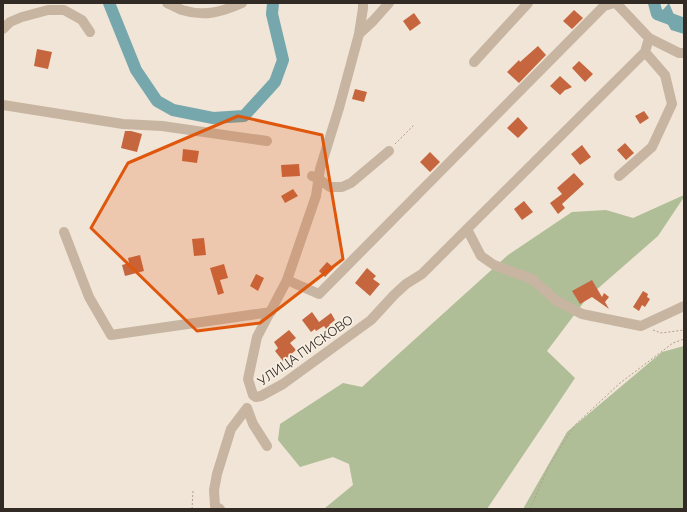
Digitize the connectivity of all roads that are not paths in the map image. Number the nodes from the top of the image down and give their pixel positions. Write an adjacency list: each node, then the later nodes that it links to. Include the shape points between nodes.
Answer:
1 (168, 3): 2 (street, via 181,10 201,14 217,13)
2 (242, 3)
3 (363, 3): 9 (street, УЛИЦА ПИСКОВО)
4 (389, 3): 9 (street)
5 (528, 3): 13 (street)
6 (615, 3): 10 (street); 21 (street, via 604,6 319,294)
7 (3, 29): 8 (street, via 10,22 22,17 48,10 64,10 82,20)
8 (90, 32)
9 (359, 34): 18 (street, УЛИЦА ПИСКОВО, via 341,101)
10 (649, 38): 11 (street); 12 (street)
11 (645, 52): 17 (street, via 665,75 672,104 652,147); 19 (street, УЛИЦА ПИСКОВО)
12 (684, 53)
13 (474, 62)
14 (3, 105): 15 (street, via 123,124 162,126)
15 (267, 141)
16 (389, 151): 18 (street, via 351,183 342,187 330,187)
17 (619, 176)
18 (316, 177): 21 (street, УЛИЦА ПИСКОВО, via 316,196)
19 (467, 230): 22 (street, via 481,256 494,265 532,279 557,301 582,314 641,326); 24 (street, УЛИЦА ПИСКОВО, via 422,274 394,295 371,320 283,384 261,396)
20 (64, 232): 23 (street, via 89,297 111,335)
21 (286, 280): 23 (street, УЛИЦА ПИСКОВО)
22 (684, 306)
23 (271, 312): 24 (street, УЛИЦА ПИСКОВО, via 257,337 249,372 248,379)
24 (253, 395): 25 (street)
25 (247, 408): 26 (street, via 253,424); 27 (street, via 231,429 217,474 215,506)
26 (267, 446)
27 (220, 509)

